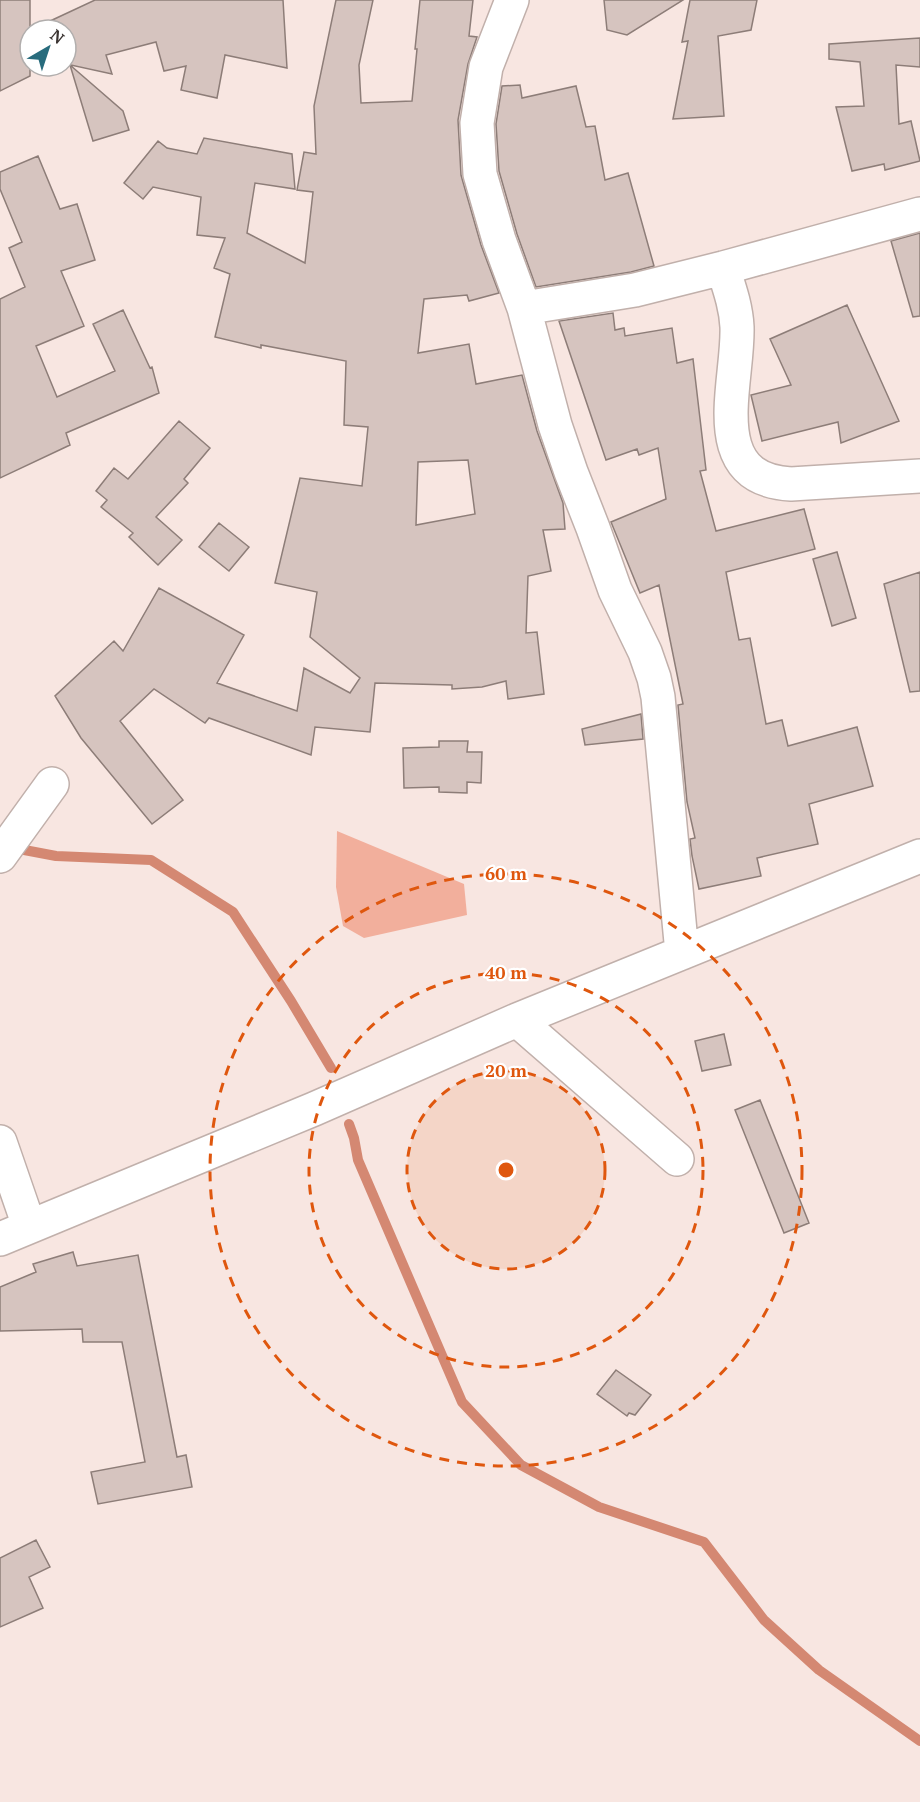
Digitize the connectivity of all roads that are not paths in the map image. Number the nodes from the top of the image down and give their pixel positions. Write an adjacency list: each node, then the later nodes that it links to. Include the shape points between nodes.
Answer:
1 (512, 0): 4 (street, via 486,67 477,123 480,174)
2 (920, 214): 3 (street)
3 (723, 268): 4 (street, via 635,290); 5 (street, via 737,328 731,406 734,446 742,463 777,484)
4 (524, 308): 9 (street, via 567,463 615,590 654,678)
5 (920, 476)
6 (52, 784): 7 (street)
7 (0, 856)
8 (920, 856): 9 (street)
9 (682, 953): 10 (street)
10 (517, 1020): 12 (street); 13 (street)
11 (0, 1142): 13 (street)
12 (677, 1159)
13 (15, 1233)

